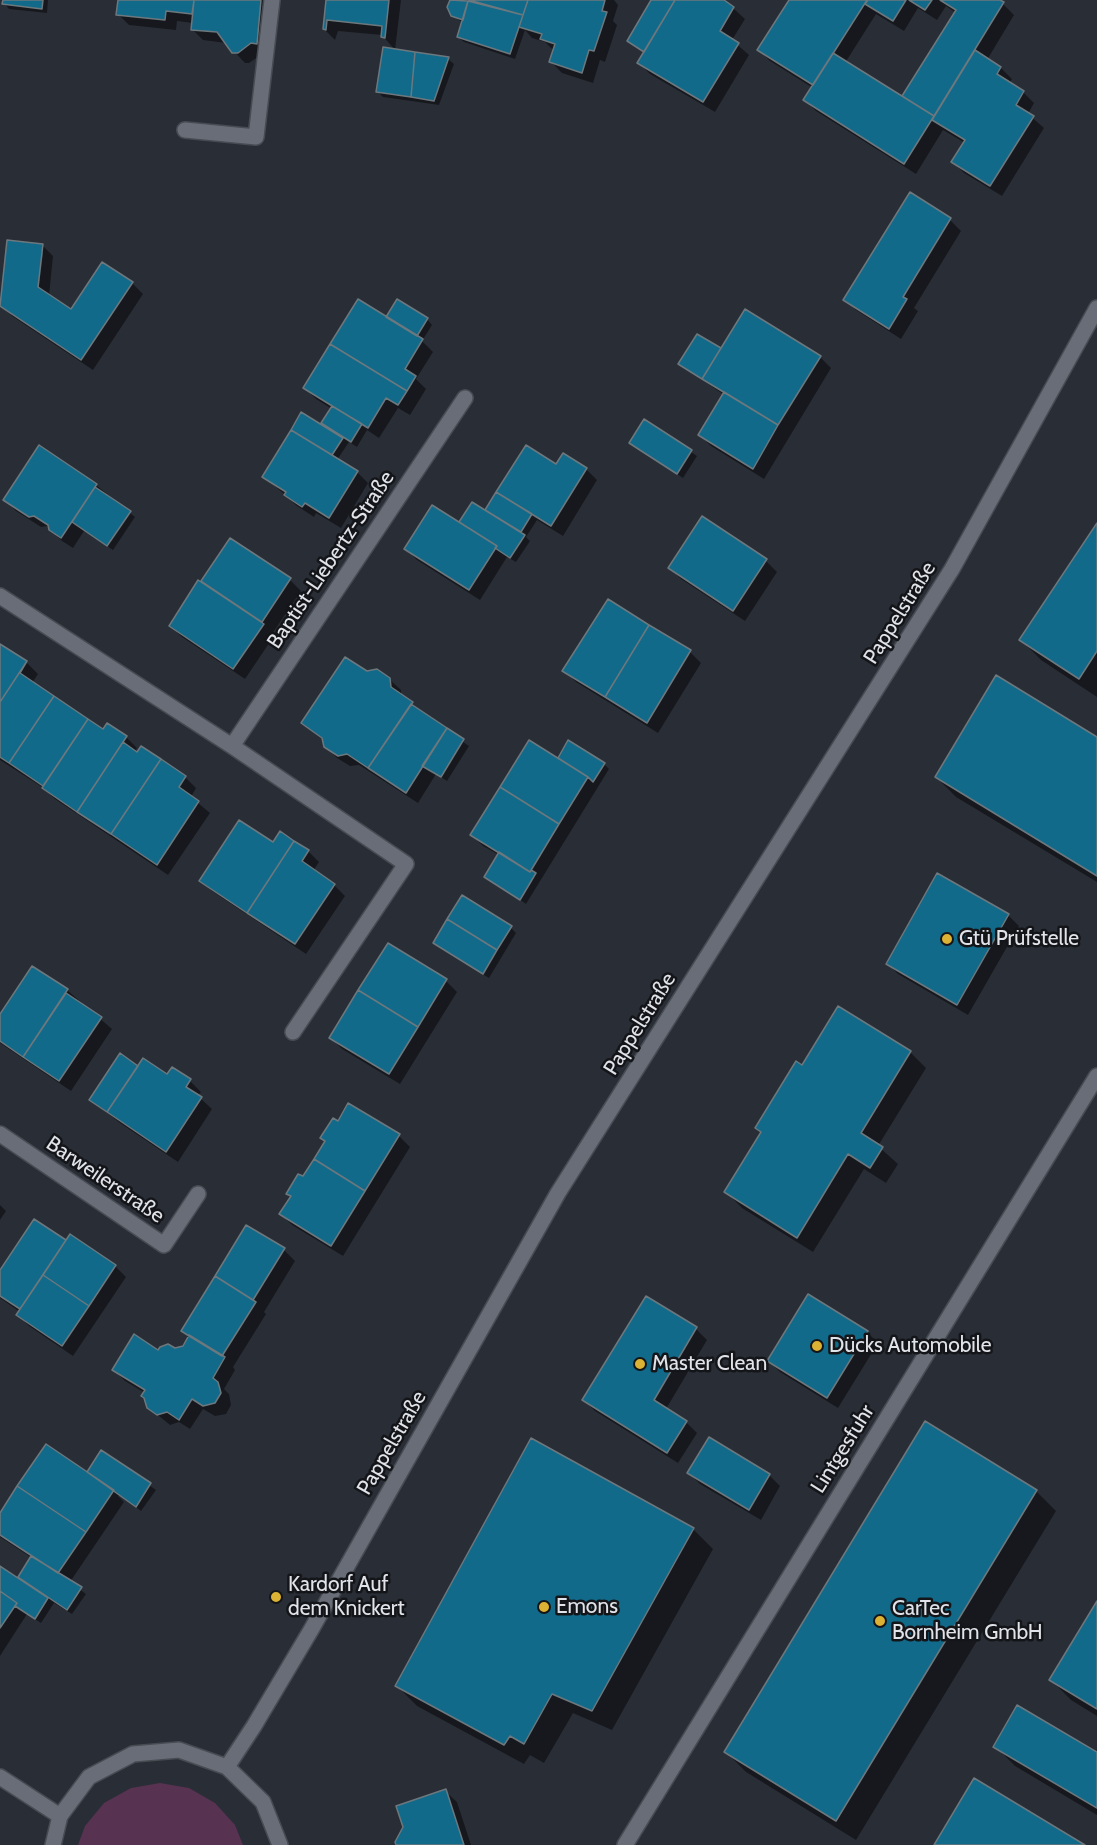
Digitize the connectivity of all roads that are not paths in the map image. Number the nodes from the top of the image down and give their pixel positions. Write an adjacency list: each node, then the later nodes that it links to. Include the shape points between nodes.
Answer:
1 (272, 0): 2 (street, via 256,137)
2 (185, 130)
3 (1097, 308): 11 (street, Pappelstraße, via 952,569 558,1193 311,1630)
4 (465, 398): 6 (street, Baptist-Liebertz-Straße)
5 (0, 596): 6 (street)
6 (232, 746): 7 (street, via 406,864)
7 (293, 1032)
8 (1097, 1076): 16 (street, Lintgesfuhr)
9 (0, 1134): 10 (street, Barweilerstraße, via 164,1245)
10 (198, 1194)
11 (226, 1767): 13 (street, via 179,1750 133,1754 89,1778); 15 (street, via 263,1802)
12 (0, 1777): 13 (street)
13 (60, 1816): 14 (street)
14 (53, 1845)
15 (280, 1845)
16 (625, 1845)

